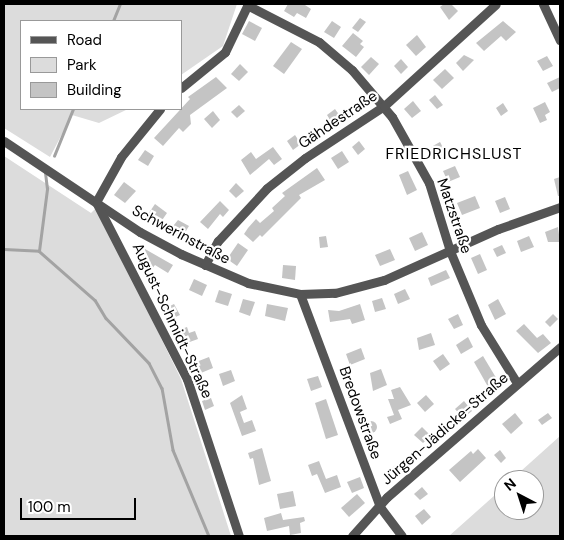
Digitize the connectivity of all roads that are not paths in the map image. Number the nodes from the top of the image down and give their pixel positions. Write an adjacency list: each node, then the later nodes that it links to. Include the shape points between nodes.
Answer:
1 (496, 4): 6 (street, Gähdestraße)
2 (543, 4): 4 (street)
3 (247, 5): 5 (street, via 224,52); 6 (street, Matzstraße, via 319,42 352,70)
4 (560, 40)
5 (182, 87)
6 (384, 106): 11 (street, Matzstraße, via 420,163); 12 (street, Gähdestraße, via 305,158 267,188 218,241)
7 (159, 110): 9 (street, via 121,157)
8 (4, 141): 9 (street, Schwerinstraße)
9 (96, 202): 12 (street, Schwerinstraße, via 140,232); 17 (street, August-Schmidt-Straße, via 187,379)
10 (560, 207): 11 (street, Schwerinstraße, via 498,229)
11 (450, 251): 13 (street, Schwerinstraße, via 366,286 336,293); 15 (street, Matzstraße, via 480,325)
12 (205, 265): 13 (street, Schwerinstraße, via 248,283)
13 (300, 294): 16 (street, Bredowstraße)
14 (560, 347): 15 (street, Jürgen-Jädicke-Straße)
15 (517, 384): 16 (street, Jürgen-Jädicke-Straße)
16 (380, 507): 18 (street, Jürgen-Jädicke-Straße); 19 (street, Bredowstraße)
17 (239, 536)
18 (352, 536)
19 (402, 536)

